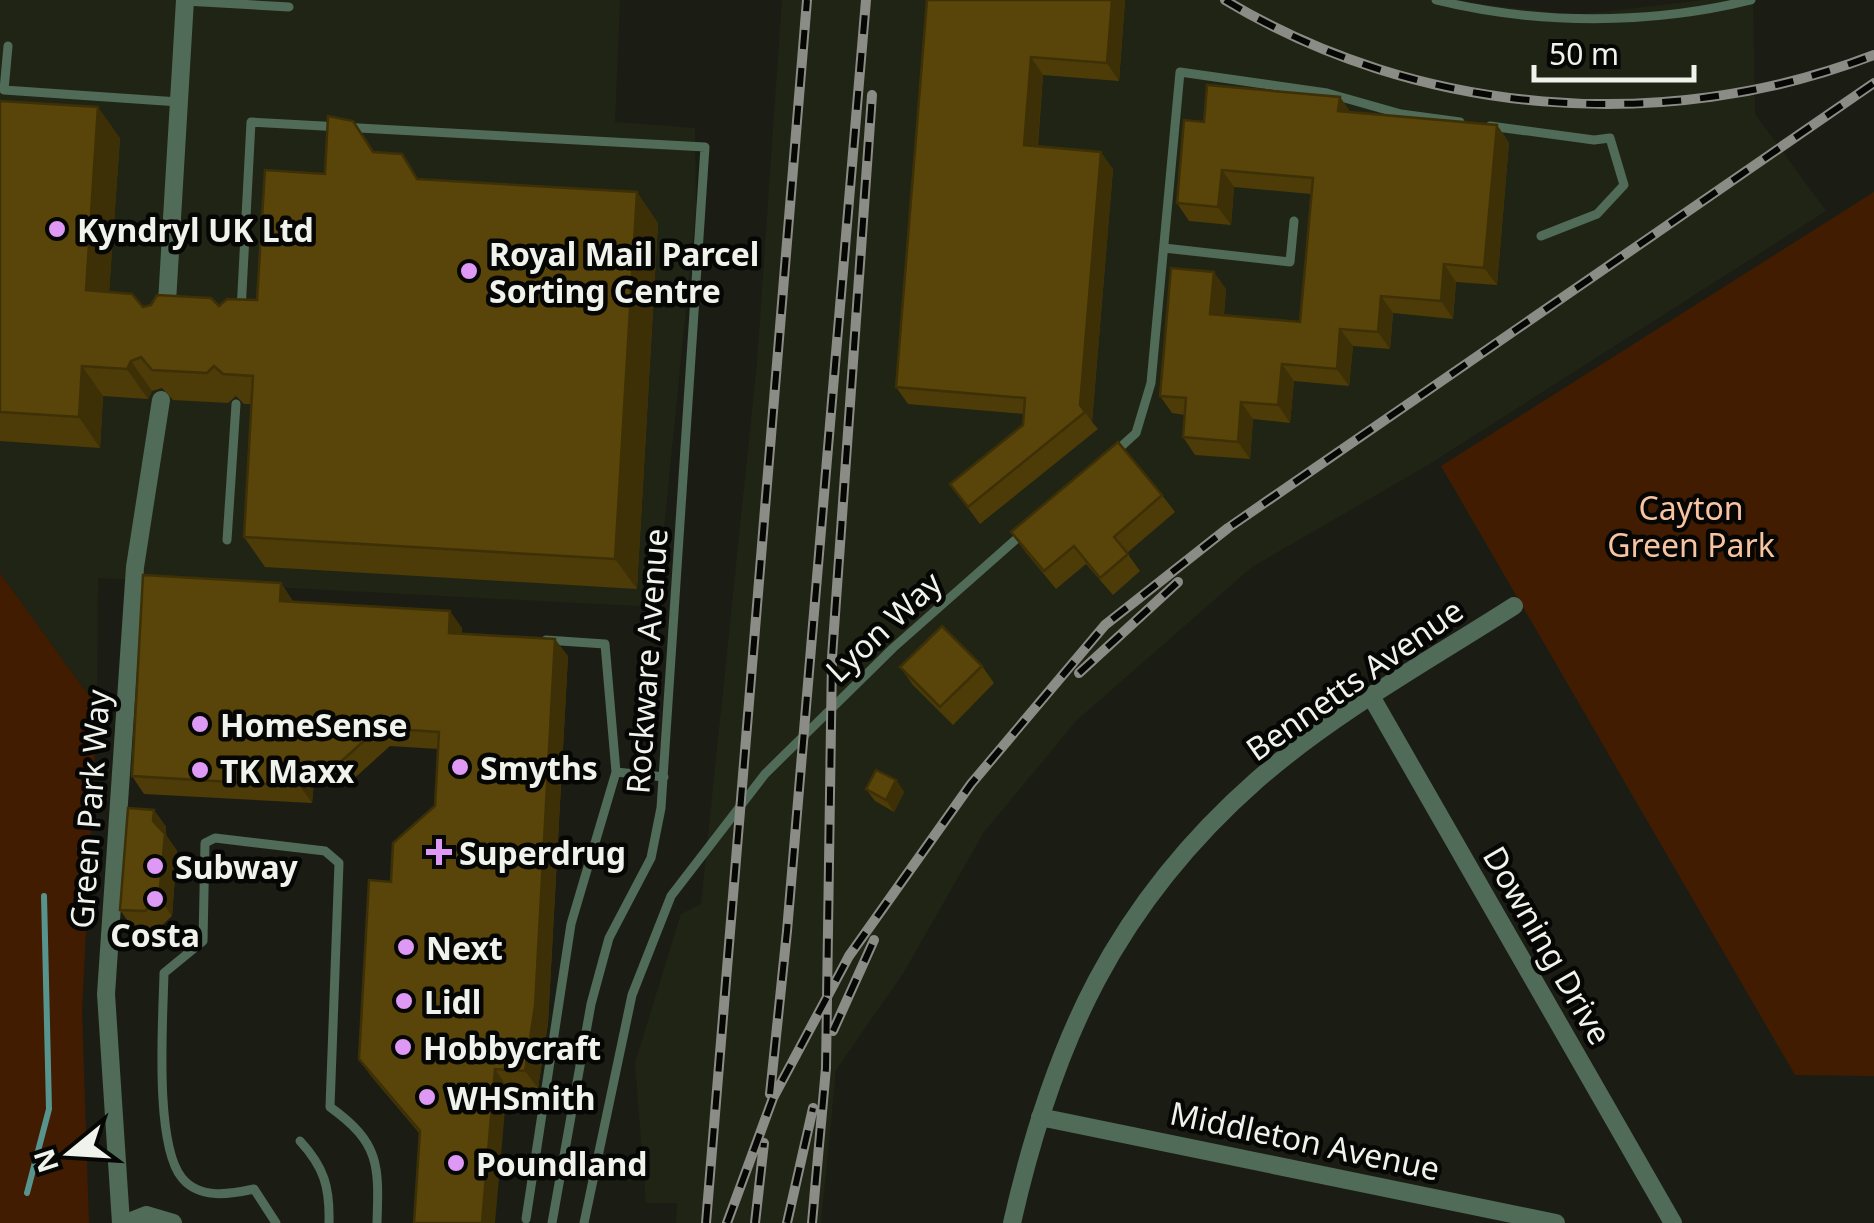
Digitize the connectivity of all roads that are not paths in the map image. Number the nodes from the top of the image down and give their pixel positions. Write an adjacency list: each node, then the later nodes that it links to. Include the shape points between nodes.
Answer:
1 (184, 0): 4 (lane); 6 (street)
2 (1436, 0): 3 (lane, via 1492,14 1588,19)
3 (1751, 0)
4 (289, 7)
5 (8, 46): 6 (lane, via 4,90)
6 (179, 102): 12 (street)
7 (1469, 124): 11 (lane, via 1326,93 1180,72)
8 (1484, 125): 10 (lane, via 1610,138 1624,185 1596,214)
9 (1294, 220): 11 (lane, via 1290,262)
10 (1542, 236)
11 (1164, 248): 16 (lane, via 1151,383 1136,433)
12 (166, 325)
13 (240, 328): 23 (lane, Rockware Avenue, via 252,122 706,147)
14 (161, 400): 27 (street, Green Park Way, via 135,567 106,994)
15 (236, 404): 18 (lane)
16 (1108, 458)
17 (1038, 520): 33 (lane, Lyon Way, via 892,648 764,774 672,896 632,995)
18 (227, 540)
19 (1514, 606): 21 (street, Bennetts Avenue)
20 (530, 639): 22 (lane, via 605,644)
21 (1372, 698): 24 (street, Bennetts Avenue, via 1257,780 1180,858 1077,1013); 36 (street, Downing Drive)
22 (616, 772): 23 (lane); 26 (lane, via 571,924)
23 (664, 777): 32 (lane, Rockware Avenue, via 651,858 609,938 590,1004)
24 (1040, 1117): 34 (street, Bennetts Avenue); 35 (street, Middleton Avenue)
25 (300, 1141): 30 (lane, via 319,1161 330,1190)
26 (526, 1218)
27 (124, 1223): 28 (street, Green Park Way, via 146,1215)
28 (173, 1223)
29 (276, 1223): 31 (lane, via 254,1190 202,1192 181,1178 164,1122 164,974 203,941 205,843 215,838 325,850 340,863 330,1106 357,1126 379,1164)
30 (328, 1223)
31 (377, 1223)
32 (552, 1223)
33 (584, 1223)
34 (1012, 1223)
35 (1556, 1223)
36 (1673, 1223)

